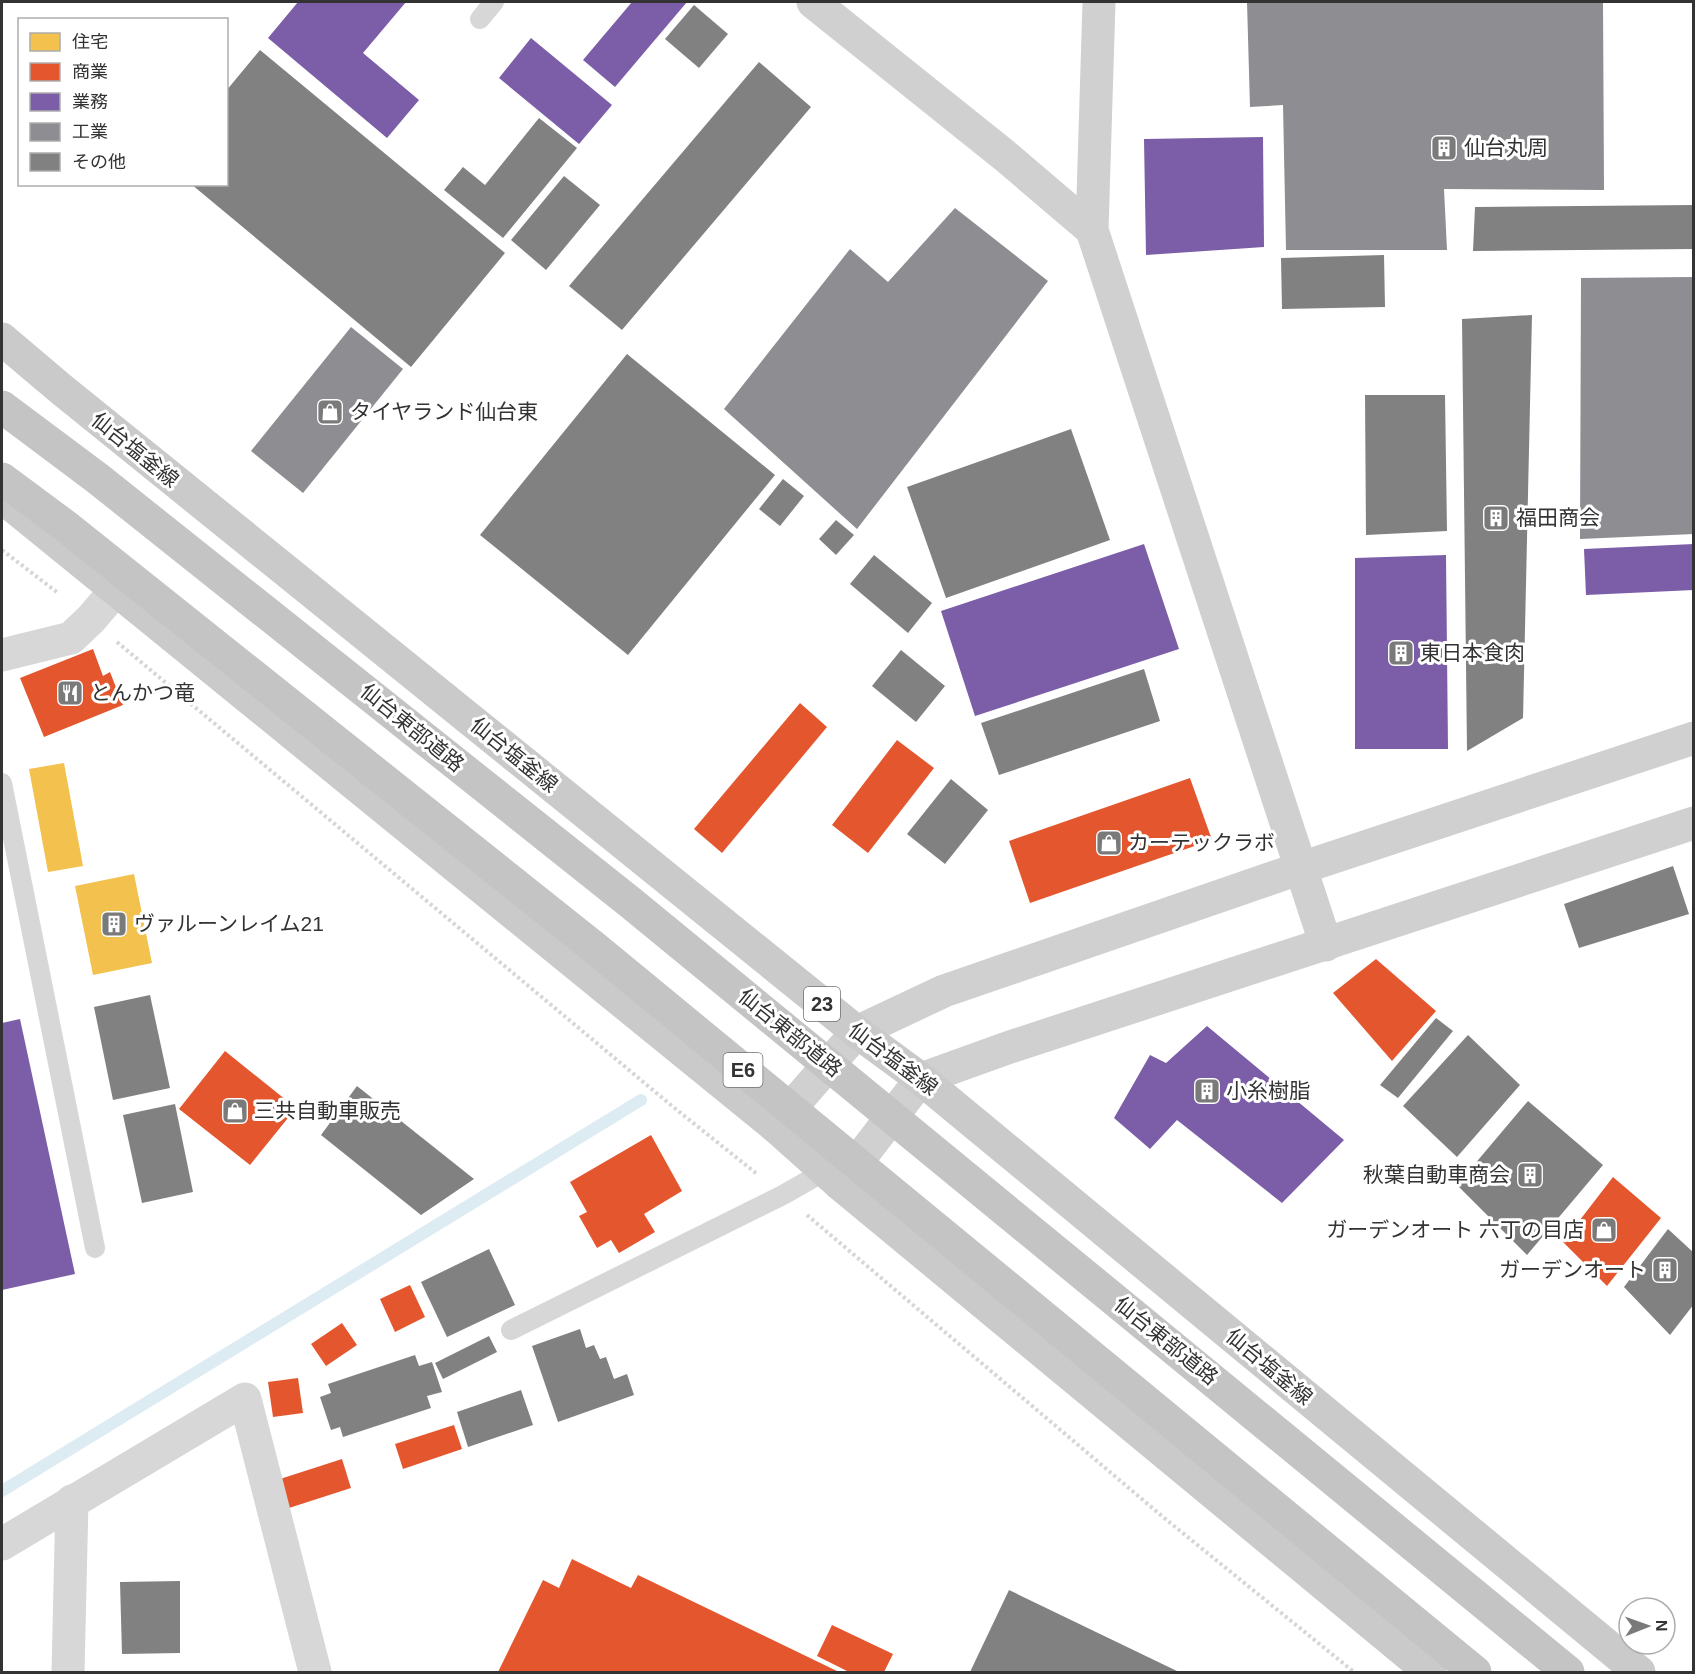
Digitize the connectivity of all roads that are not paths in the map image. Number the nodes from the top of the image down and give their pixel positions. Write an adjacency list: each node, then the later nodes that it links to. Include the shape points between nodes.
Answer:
1 (494, 2): 4 (lane)
2 (813, 2): 5 (street)
3 (1099, 2): 5 (street)
4 (480, 19)
5 (1092, 230): 15 (street)
6 (2, 339): 17 (main road, 仙台塩釜線 / 23)
7 (2, 406): 29 (highway, 仙台東部道路, bridge, via 631,903)
8 (2, 479): 28 (highway, E6, bridge, via 596,949)
9 (2, 497): 10 (main road)
10 (114, 591): 11 (street, via 71,638); 19 (main road)
11 (2, 655)
12 (1694, 738): 15 (street)
13 (2, 783): 21 (lane)
14 (1694, 823): 16 (street)
15 (1301, 868): 16 (street); 17 (street, via 944,990)
16 (1326, 945): 18 (street)
17 (857, 1032): 18 (main road, 仙台塩釜線 / 23); 19 (street)
18 (921, 1079): 20 (street); 30 (main road, 仙台塩釜線 / 23)
19 (775, 1126): 20 (main road)
20 (832, 1177): 22 (lane, via 783,1195); 27 (main road)
21 (95, 1248)
22 (511, 1330)
23 (72, 1501): 24 (street); 25 (street); 26 (street, via 245,1399)
24 (2, 1544)
25 (68, 1672)
26 (315, 1672)
27 (1430, 1672)
28 (1475, 1672)
29 (1568, 1672)
30 (1639, 1672)

